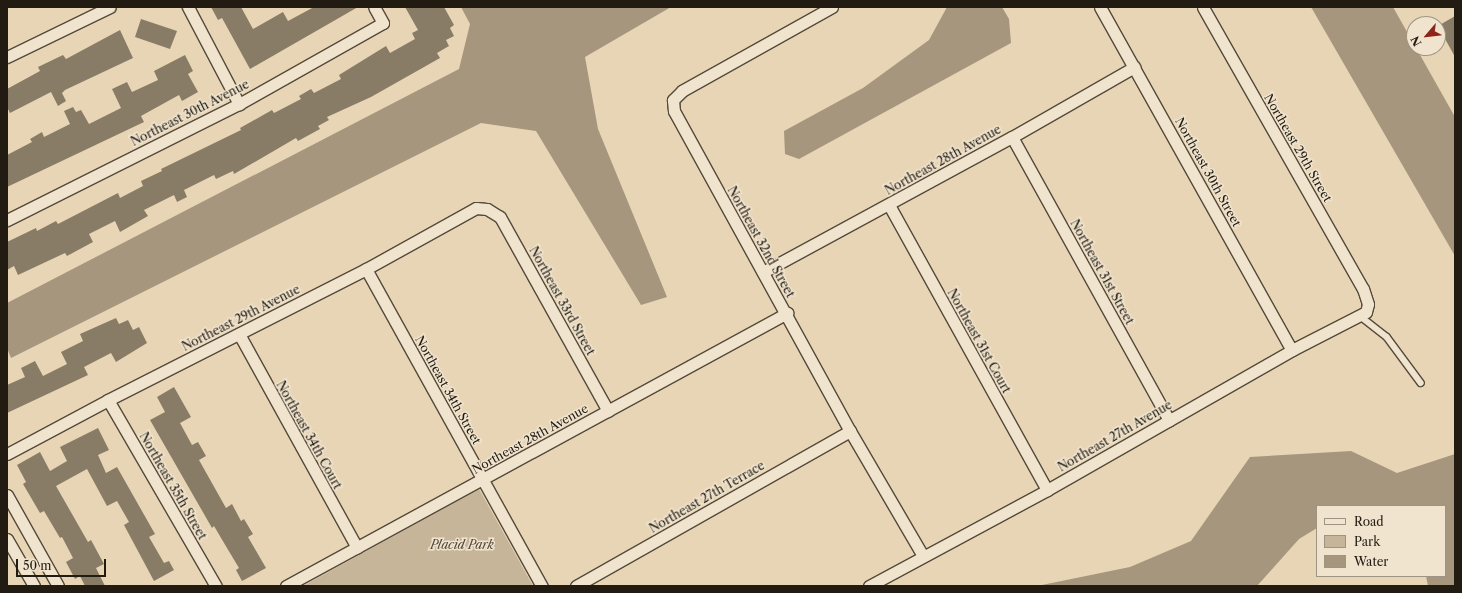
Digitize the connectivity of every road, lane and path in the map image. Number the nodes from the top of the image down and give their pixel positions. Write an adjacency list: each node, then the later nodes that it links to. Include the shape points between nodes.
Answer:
1 (110, 7): 7 (street)
2 (188, 7): 9 (street)
3 (374, 7): 9 (street, Northeast 30th Avenue, via 382,23)
4 (832, 7): 15 (street, Northeast 32nd Street, via 682,91 673,100 674,111)
5 (1100, 7): 8 (street, Northeast 30th Street)
6 (1203, 7): 16 (street, Northeast 29th Street, via 1363,289)
7 (7, 57)
8 (1134, 67): 10 (street, Northeast 28th Avenue); 20 (street, Northeast 30th Street)
9 (239, 104): 13 (street, Northeast 30th Avenue)
10 (1012, 137): 11 (street, Northeast 28th Avenue); 24 (street, Northeast 31st Street)
11 (889, 205): 15 (street, Northeast 28th Avenue); 28 (street, Northeast 31st Court)
12 (487, 209): 14 (street, Northeast 29th Avenue, via 476,208); 23 (street, Northeast 33rd Street, via 500,217)
13 (7, 220)
14 (366, 270): 19 (street, Northeast 29th Avenue); 27 (street, Northeast 34th Street)
15 (762, 272): 17 (street, Northeast 32nd Street)
16 (1368, 304): 18 (street, Northeast 27th Avenue, via 1366,312)
17 (787, 313): 23 (street, Northeast 28th Avenue); 25 (street, Northeast 32nd Street)
18 (1360, 316): 20 (street, Northeast 27th Avenue); 21 (lane, via 1387,337)
19 (239, 334): 22 (street, Northeast 29th Avenue); 31 (street, Northeast 34th Court)
20 (1292, 350): 24 (street, Northeast 27th Avenue)
21 (1421, 383)
22 (108, 400): 26 (street, Northeast 29th Avenue); 35 (street, Northeast 35th Street)
23 (608, 411): 27 (street, Northeast 28th Avenue)
24 (1169, 420): 28 (street, Northeast 27th Avenue)
25 (850, 431): 32 (street, Northeast 32nd Street); 38 (street, Northeast 27th Terrace)
26 (7, 454)
27 (483, 480): 31 (street, Northeast 28th Avenue); 37 (street, Northeast 34th Street)
28 (1047, 490): 32 (street, Northeast 27th Avenue)
29 (7, 495): 34 (street)
30 (7, 539): 33 (street)
31 (357, 548): 36 (street, Northeast 28th Avenue)
32 (923, 556): 39 (street, Northeast 27th Avenue)
33 (34, 586)
34 (58, 586)
35 (216, 586)
36 (286, 586)
37 (542, 586)
38 (576, 586)
39 (869, 586)

